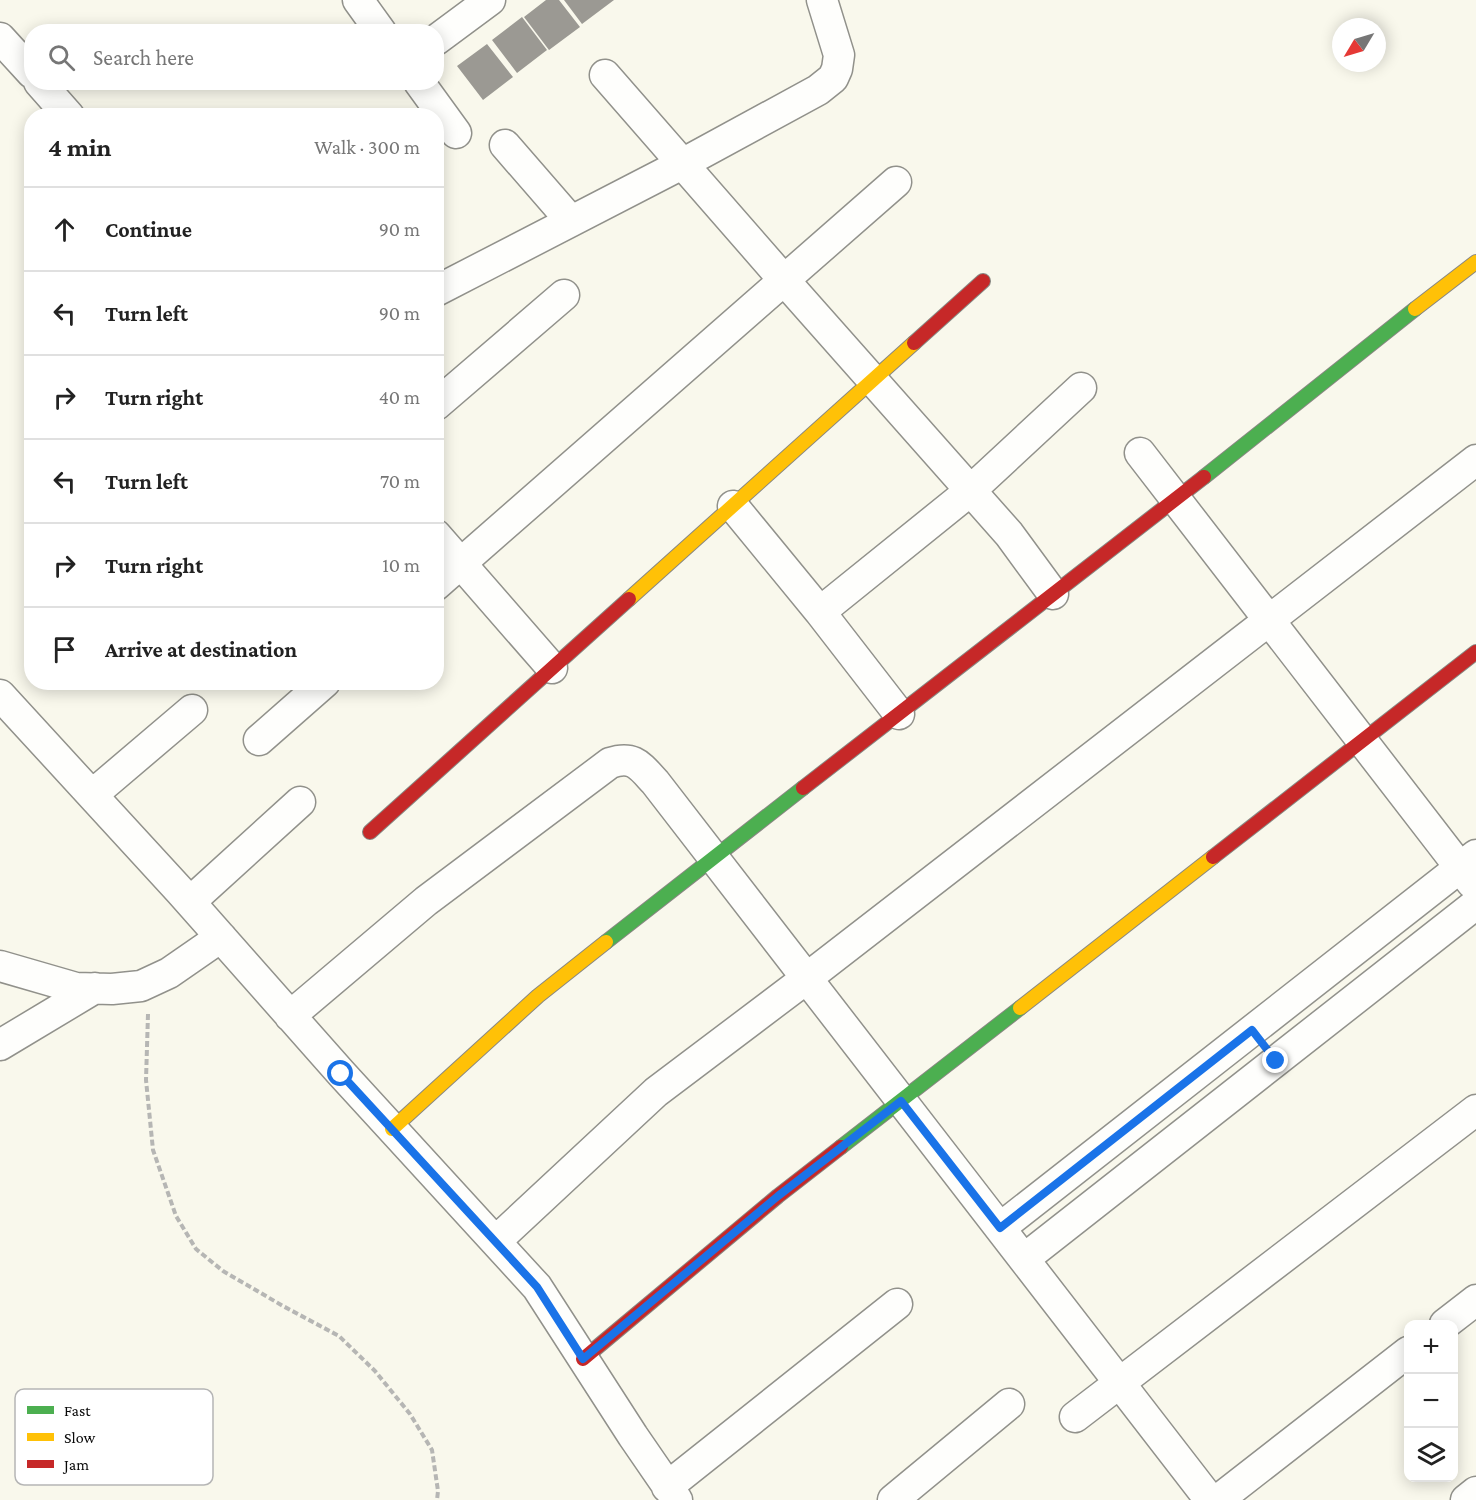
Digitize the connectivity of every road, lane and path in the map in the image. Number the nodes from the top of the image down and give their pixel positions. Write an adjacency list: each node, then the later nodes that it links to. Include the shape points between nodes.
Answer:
1 (358, 0): 4 (street)
2 (489, 0): 5 (street)
3 (822, 0): 16 (street, via 839,55 832,78 818,90)
4 (375, 24)
5 (444, 34)
6 (0, 38): 7 (street)
7 (24, 65)
8 (605, 75): 16 (street)
9 (46, 90): 11 (street)
10 (425, 90): 12 (street)
11 (62, 108)
12 (438, 108)
13 (444, 116): 14 (street)
14 (456, 133)
15 (505, 145): 18 (street)
16 (682, 164): 18 (street); 20 (street)
17 (896, 182): 20 (street)
18 (571, 221): 22 (street)
19 (1476, 262): 30 (street)
20 (784, 280): 24 (street); 33 (street)
21 (983, 281): 24 (street)
22 (444, 287)
23 (564, 295): 26 (street)
24 (873, 381): 29 (street); 31 (street)
25 (1081, 388): 29 (street)
26 (444, 398)
27 (1140, 453): 30 (street)
28 (1476, 460): 37 (street)
29 (970, 491): 35 (street, via 1009,534); 36 (street)
30 (1176, 500): 35 (street); 37 (street)
31 (733, 506): 36 (street); 39 (street)
32 (444, 544): 33 (street)
33 (461, 563): 34 (street); 39 (street)
34 (444, 578)
35 (1053, 594): 43 (street)
36 (820, 612): 43 (street)
37 (1269, 620): 45 (street); 55 (street)
38 (1476, 652): 45 (street)
39 (552, 668): 48 (street)
40 (316, 690): 44 (street)
41 (0, 695): 46 (street)
42 (192, 710): 46 (street)
43 (899, 714): 49 (street)
44 (259, 740)
45 (1362, 741): 50 (street); 62 (street)
46 (92, 795): 51 (street)
47 (300, 801): 51 (street)
48 (370, 832)
49 (713, 857): 55 (street); 58 (street, via 641,766 631,761 610,763 426,901); 64 (street, via 538,996)
50 (1471, 870): 59 (street)
51 (190, 902): 53 (street)
52 (1476, 904): 61 (street)
53 (221, 937): 56 (street); 58 (street)
54 (0, 966): 57 (street, via 76,988)
55 (807, 978): 62 (street); 66 (street, via 656,1092)
56 (149, 982): 57 (street, via 141,986); 78 (path, via 146,1080 153,1150 176,1216 196,1249 223,1271 339,1336 375,1371 410,1414 432,1450)
57 (95, 988): 60 (street)
58 (290, 1016): 64 (street)
59 (1252, 1030): 61 (street); 65 (street)
60 (0, 1045)
61 (1276, 1061): 67 (street)
62 (901, 1101): 65 (street); 72 (street, via 778,1196)
63 (1476, 1110): 73 (street)
64 (392, 1129): 66 (street)
65 (1000, 1228): 67 (street)
66 (496, 1241): 72 (street, via 537,1287)
67 (1024, 1259): 73 (street)
68 (1476, 1300): 70 (street)
69 (897, 1304): 77 (street)
70 (1449, 1320)
71 (1404, 1355): 81 (street)
72 (583, 1359): 77 (street)
73 (1120, 1384): 75 (street); 80 (street)
74 (1010, 1404): 79 (street)
75 (1076, 1417)
76 (1476, 1492): 82 (street)
77 (672, 1493)
78 (437, 1500)
79 (893, 1500)
80 (1210, 1500)
81 (1218, 1500)
82 (1466, 1500)

